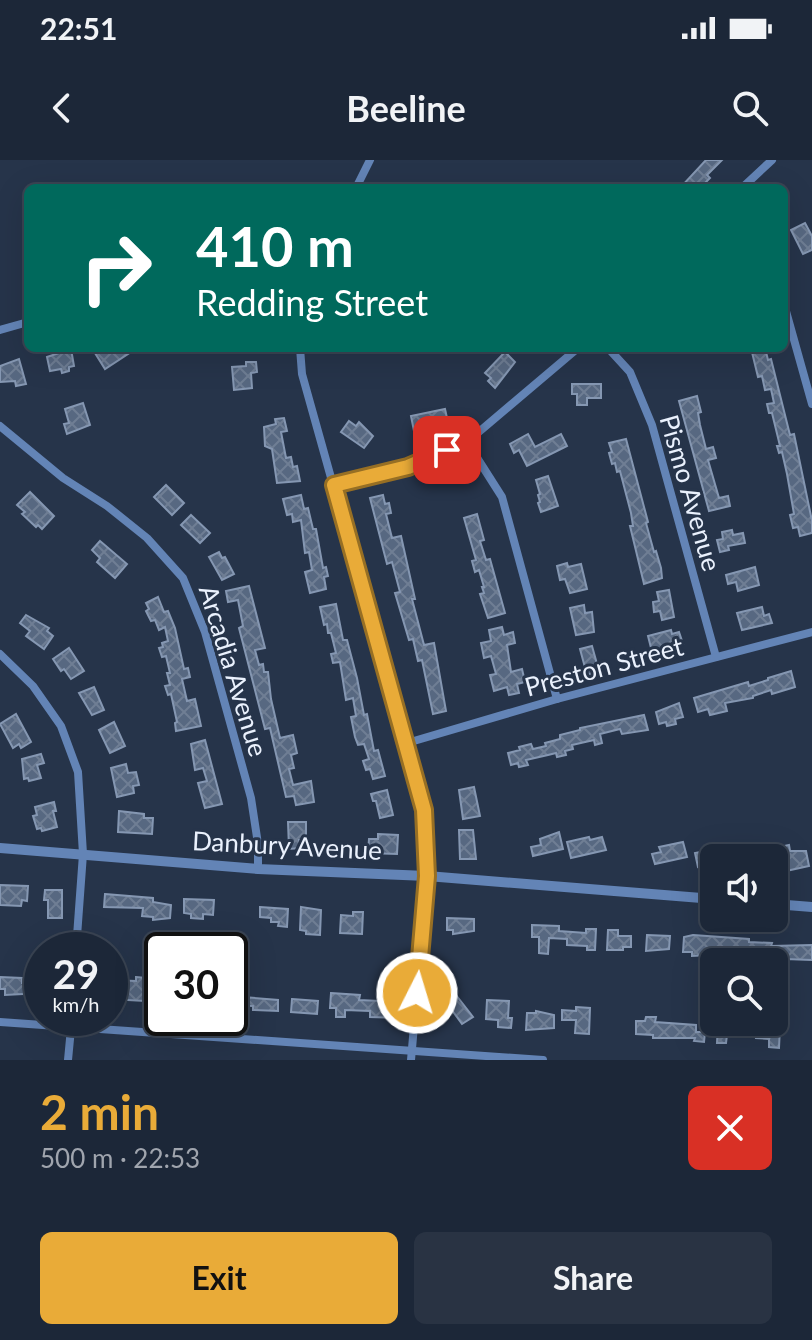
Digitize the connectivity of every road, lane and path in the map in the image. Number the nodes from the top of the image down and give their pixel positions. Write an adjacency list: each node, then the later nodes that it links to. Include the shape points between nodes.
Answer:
1 (370, 160): 3 (street)
2 (772, 160): 4 (street)
3 (358, 184)
4 (746, 184)
5 (788, 318): 11 (street)
6 (24, 323): 7 (street)
7 (0, 330)
8 (300, 352): 14 (street)
9 (573, 352): 13 (street)
10 (612, 352): 17 (street, Pismo Avenue, via 630,372 652,425)
11 (812, 404)
12 (0, 426): 22 (street, Arcadia Avenue, via 147,538 183,578 205,632 251,798)
13 (467, 442): 14 (street, via 408,467); 18 (street, via 502,497)
14 (334, 485): 19 (street)
15 (812, 632): 17 (street, Preston Street)
16 (0, 654): 21 (street, via 33,686 61,726 78,772)
17 (716, 657): 18 (street, Preston Street)
18 (557, 699): 19 (street, Preston Street)
19 (407, 743): 23 (street, via 424,810)
20 (0, 848): 21 (street, Danbury Avenue)
21 (83, 854): 22 (street, Danbury Avenue); 27 (street)
22 (258, 869): 23 (street, Danbury Avenue)
23 (427, 876): 24 (street, Danbury Avenue); 32 (street)
24 (700, 898)
25 (788, 905): 26 (street)
26 (812, 907)
27 (77, 932)
28 (0, 1022): 29 (street)
29 (24, 1022)
30 (128, 1028): 32 (street)
31 (71, 1036): 33 (street)
32 (412, 1055): 34 (street)
33 (68, 1060)
34 (543, 1060)

